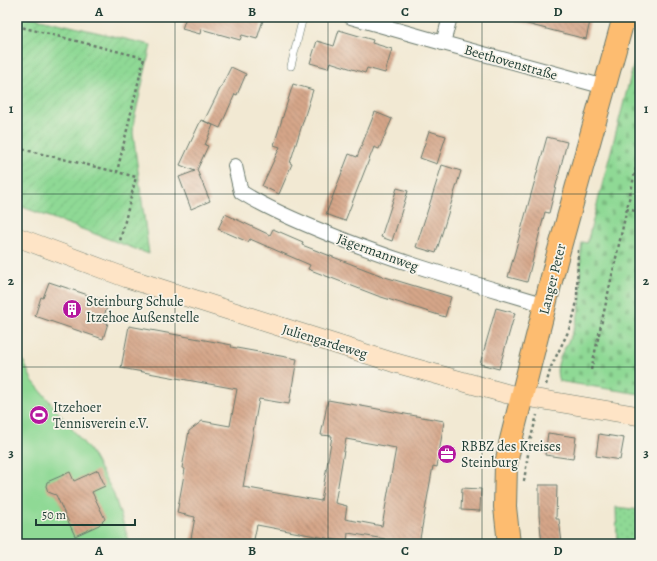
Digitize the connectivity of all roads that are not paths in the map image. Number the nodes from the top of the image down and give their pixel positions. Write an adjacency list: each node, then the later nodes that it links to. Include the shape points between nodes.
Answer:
1 (303, 17): 6 (lane)
2 (351, 17): 5 (street, Beethovenstraße)
3 (450, 17): 5 (street)
4 (624, 17): 7 (main road, Langer Peter)
5 (443, 43): 7 (street, Beethovenstraße)
6 (291, 66)
7 (605, 87): 10 (main road, Langer Peter)
8 (235, 166): 10 (street, Jägermannweg, via 241,192 294,220 394,260)
9 (17, 237): 11 (street, Juliengardeweg, via 127,278 335,344 508,394)
10 (546, 305): 11 (main road, Langer Peter)
11 (531, 398): 12 (street, Juliengardeweg); 13 (main road, Langer Peter, via 511,440 506,464 504,508)
12 (640, 416)
13 (509, 544)

